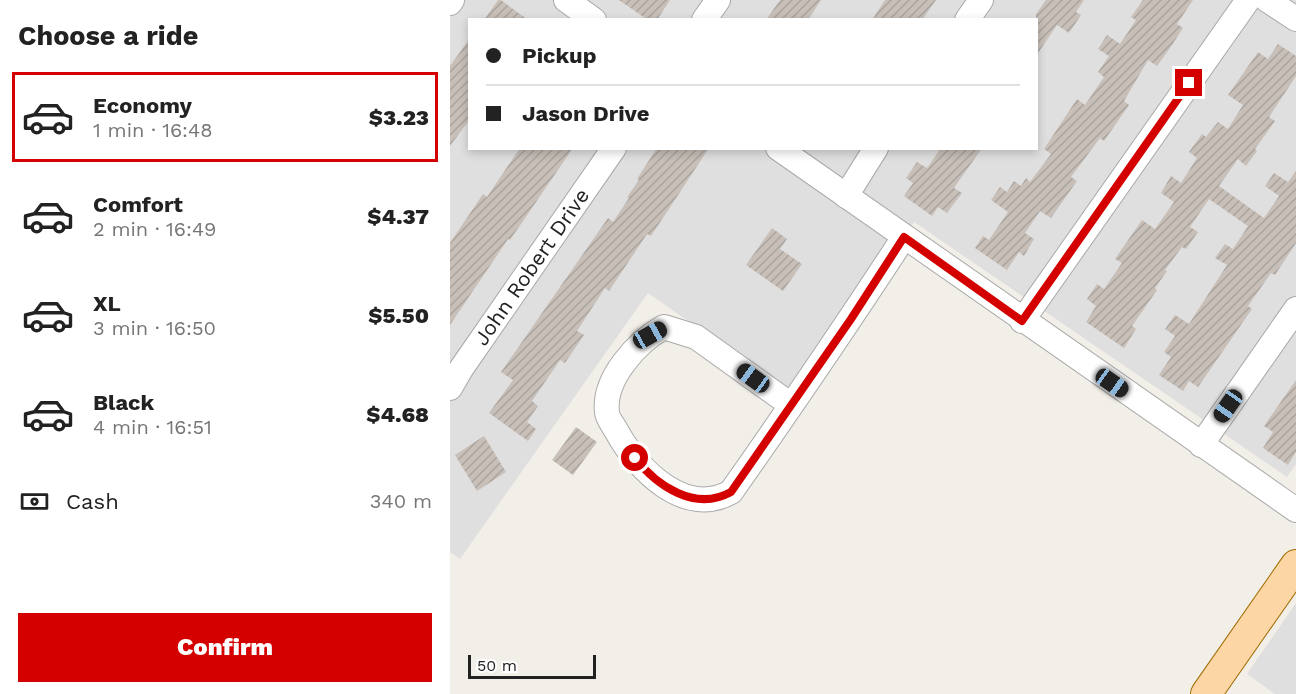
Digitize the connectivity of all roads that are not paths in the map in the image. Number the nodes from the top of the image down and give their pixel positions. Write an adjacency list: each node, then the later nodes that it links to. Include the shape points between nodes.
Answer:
1 (566, 0): 6 (street)
2 (718, 0): 7 (street)
3 (981, 0): 8 (street)
4 (1248, 0): 16 (street)
5 (1268, 0): 9 (street)
6 (591, 18)
7 (705, 18)
8 (968, 18)
9 (1296, 19)
10 (613, 150): 17 (street, John Robert Drive)
11 (781, 150): 13 (street)
12 (875, 150): 13 (street)
13 (846, 196): 14 (street)
14 (904, 237): 16 (street); 18 (street)
15 (1296, 309): 19 (street)
16 (1022, 321): 19 (street)
17 (450, 388)
18 (791, 405): 18 (street, via 731,492 705,500 687,498 649,475 606,412 611,381 628,357 664,327 696,337)
19 (1201, 446): 20 (street)
20 (1296, 510)
21 (1296, 566): 22 (main road)
22 (1206, 694)

